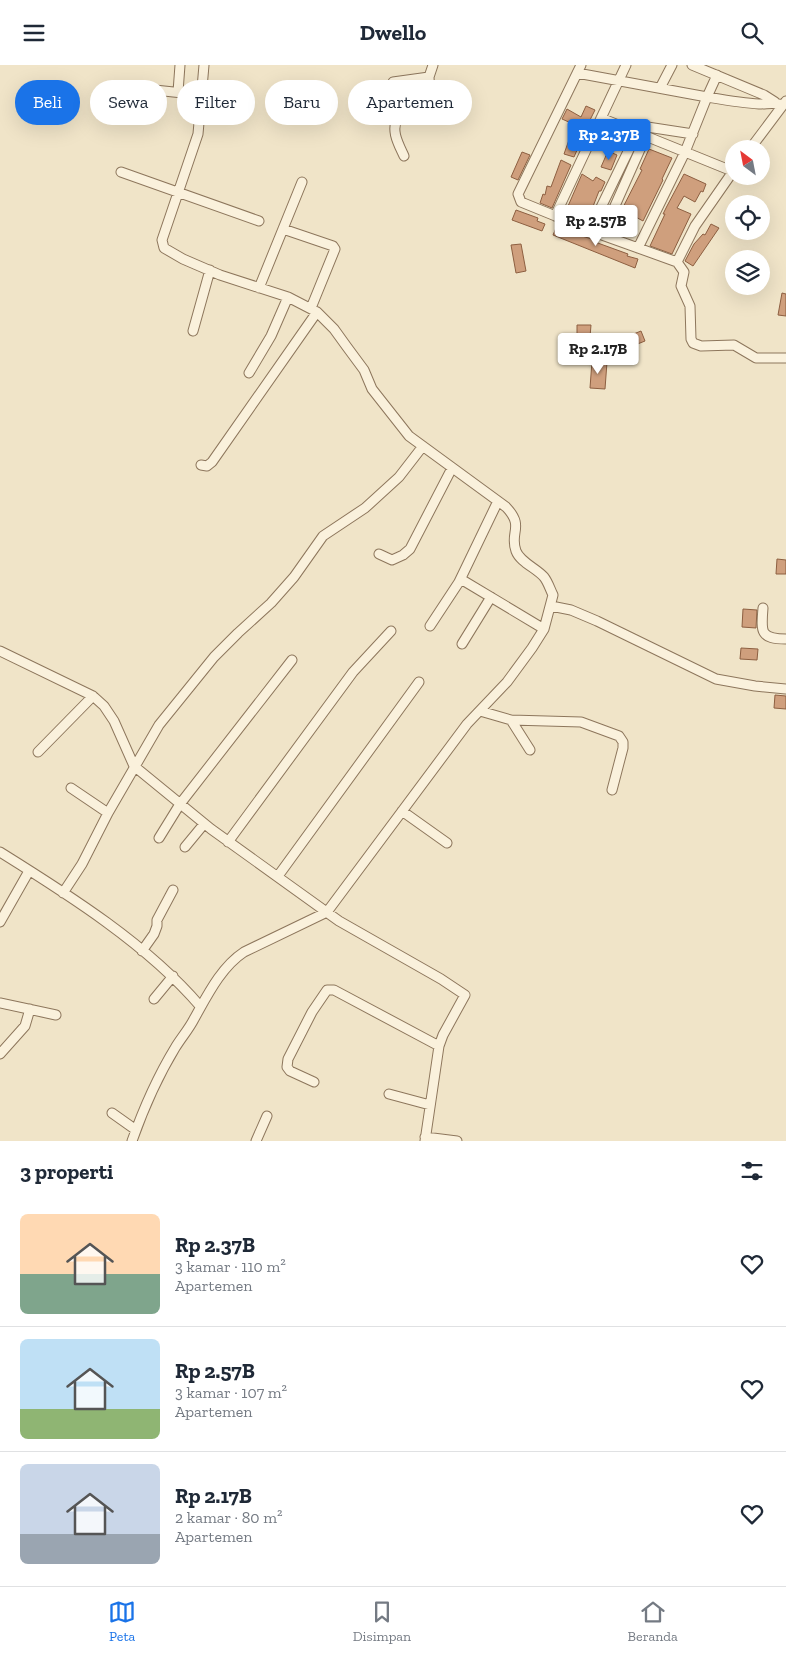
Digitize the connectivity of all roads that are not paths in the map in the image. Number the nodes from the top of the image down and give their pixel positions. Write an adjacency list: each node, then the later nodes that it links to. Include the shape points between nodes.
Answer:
1 (180, 65): 10 (street)
2 (204, 65): 11 (street)
3 (433, 65): 9 (street)
4 (626, 65): 13 (street)
5 (672, 65): 14 (street)
6 (692, 65): 8 (street)
7 (579, 69): 13 (street); 30 (street, via 518,194 521,202)
8 (717, 75): 15 (street); 16 (street)
9 (429, 77): 12 (street); 24 (street, via 428,103 395,121 395,134)
10 (179, 80)
11 (202, 80)
12 (407, 80)
13 (618, 81): 14 (street); 17 (street)
14 (660, 88): 15 (street)
15 (707, 97): 16 (street, via 746,103); 20 (street)
16 (782, 103): 22 (street)
17 (601, 118): 19 (street); 30 (street)
18 (199, 125): 29 (street)
19 (626, 127): 20 (street, via 641,126); 21 (street)
20 (693, 134): 23 (street)
21 (641, 135): 23 (street); 33 (street); 34 (street)
22 (756, 140)
23 (685, 153): 25 (street); 35 (street)
24 (404, 156)
25 (725, 167)
26 (121, 172): 29 (street)
27 (302, 182): 32 (street)
28 (725, 182): 36 (street, via 695,226)
29 (179, 191): 31 (street); 37 (street, via 162,245 183,259)
30 (555, 216): 33 (street)
31 (259, 221)
32 (283, 229): 38 (street); 40 (street, via 334,247)
33 (590, 230): 34 (street)
34 (602, 235): 35 (street)
35 (638, 248): 36 (street)
36 (678, 262): 42 (street, via 684,272 681,286 690,306 690,339 693,343 701,346 734,345 756,357)
37 (210, 270): 38 (street); 41 (street)
38 (259, 288): 39 (street)
39 (288, 297): 40 (street); 43 (street, via 271,337)
40 (314, 311): 44 (street, via 334,329 364,370 372,389 409,436); 45 (street, via 212,462 207,466)
41 (193, 331)
42 (786, 358)
43 (248, 373)
44 (422, 446): 46 (street); 67 (street, via 399,477 365,508 323,536 272,603 214,657 159,725)
45 (201, 465)
46 (452, 468): 47 (street); 48 (street, via 410,549 392,560)
47 (498, 501): 49 (street); 51 (street, via 515,518 514,544 518,556 548,583 553,595)
48 (379, 554)
49 (459, 582): 50 (street, via 464,581); 53 (street)
50 (491, 597): 54 (street); 57 (street)
51 (551, 606): 54 (street); 61 (street, via 597,621 711,677)
52 (763, 608): 56 (street, via 761,627 764,634 772,639)
53 (430, 626)
54 (544, 629): 63 (street, via 507,681)
55 (391, 631): 75 (street, via 353,672)
56 (786, 639)
57 (462, 644)
58 (0, 651): 62 (street)
59 (292, 660): 70 (street)
60 (419, 682): 80 (street)
61 (786, 689)
62 (93, 696): 66 (street); 67 (street, via 114,721)
63 (480, 711): 64 (street); 71 (street)
64 (511, 720): 65 (street); 69 (street, via 581,721 619,736 623,748)
65 (530, 750)
66 (38, 752)
67 (134, 766): 70 (street); 72 (street)
68 (70, 788): 72 (street)
69 (612, 790)
70 (180, 804): 73 (street); 74 (street)
71 (402, 811): 76 (street); 83 (street)
72 (108, 813): 82 (street)
73 (204, 824): 75 (street); 77 (street)
74 (159, 838)
75 (228, 842): 80 (street)
76 (447, 843)
77 (186, 847)
78 (0, 852): 79 (street)
79 (29, 871): 82 (street); 84 (street)
80 (278, 876): 83 (street)
81 (172, 890): 85 (street, via 157,920 154,934)
82 (63, 893): 85 (street)
83 (326, 912): 89 (street, via 234,959); 92 (street, via 466,995)
84 (0, 922)
85 (142, 951): 86 (street)
86 (173, 976): 87 (street); 89 (street)
87 (154, 999)
88 (0, 1003): 90 (street)
89 (200, 1006): 99 (street, via 174,1049)
90 (30, 1009): 91 (street); 93 (street, via 25,1026)
91 (56, 1015)
92 (439, 1046): 94 (street, via 334,990 327,990 288,1059 290,1071); 96 (street)
93 (0, 1054)
94 (314, 1083)
95 (389, 1094): 96 (street)
96 (430, 1105): 100 (street)
97 (112, 1113): 99 (street)
98 (266, 1117): 102 (street)
99 (136, 1130): 101 (street)
100 (425, 1139): 103 (street)
101 (132, 1141)
102 (256, 1141)
103 (457, 1141)

